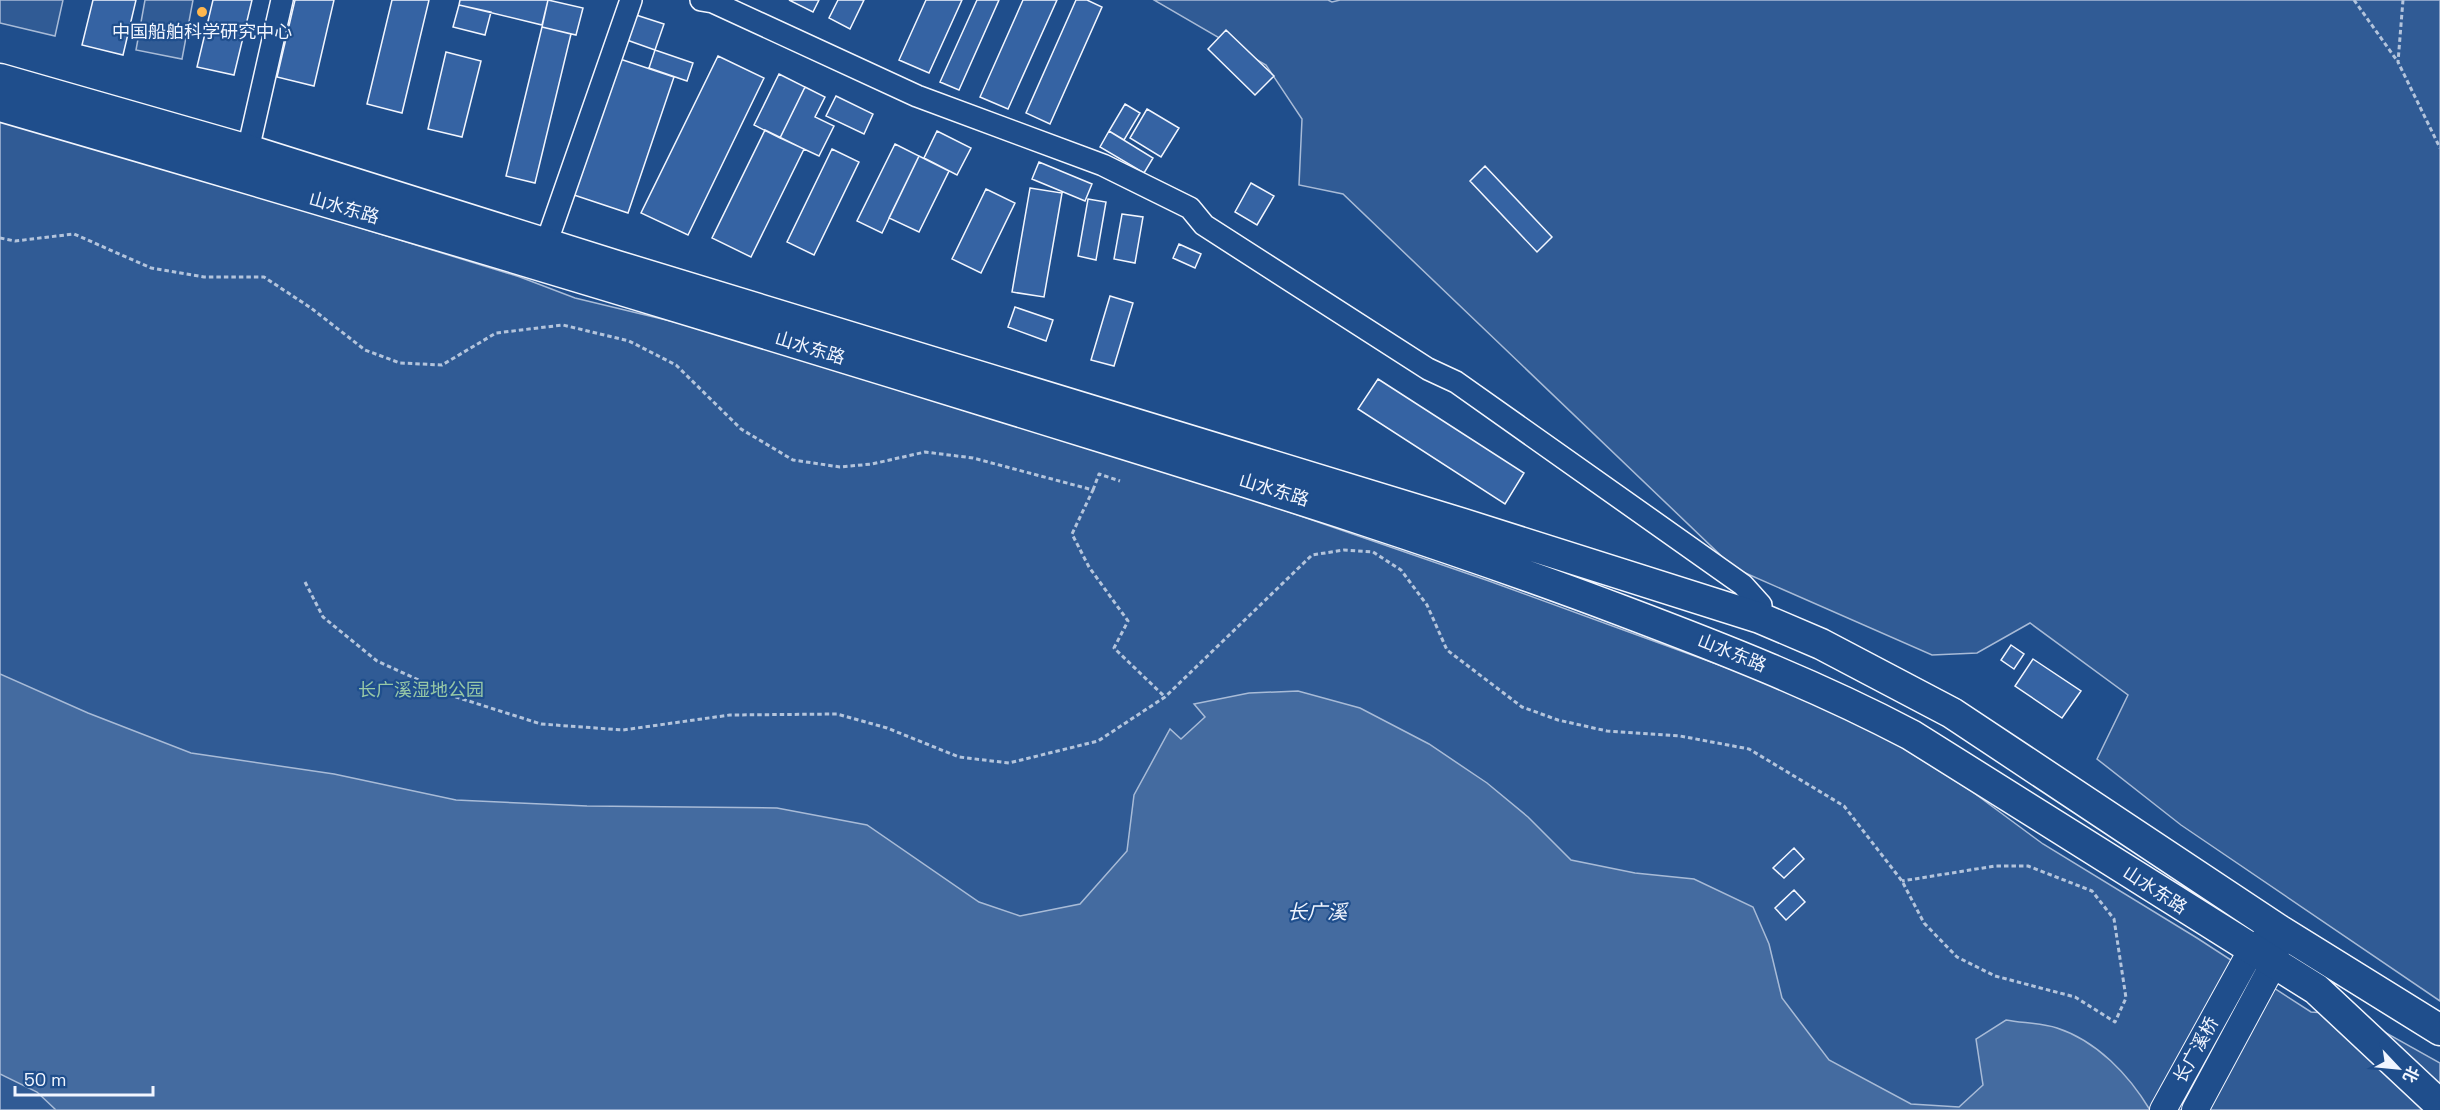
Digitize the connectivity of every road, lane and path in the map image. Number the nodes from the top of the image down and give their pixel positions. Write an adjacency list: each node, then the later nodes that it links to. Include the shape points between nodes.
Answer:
1 (282, 0): 10 (street)
2 (631, 0): 12 (street)
3 (2354, 0): 6 (path)
4 (2403, 0): 6 (path)
5 (709, 1): 17 (street, via 917,96 1102,165 1190,208 1204,225 1428,369 1456,382 1743,585 1761,605)
6 (2398, 62): 9 (path)
7 (0, 79): 10 (highway, 山水东路)
8 (0, 106): 15 (highway, 山水东路)
9 (2440, 148)
10 (248, 150): 12 (highway, 山水东路)
11 (0, 238): 14 (path, via 15,241 74,234 151,268 204,277 264,277 365,350 400,363 442,365 496,333 562,325 629,341 676,365 741,429 793,459 840,467 925,452 973,458)
12 (546, 243): 15 (highway, 山水东路)
13 (1120, 482): 14 (path, via 1099,474)
14 (1093, 490): 18 (path, via 1072,534 1089,567 1128,621 1114,648)
15 (1337, 498): 17 (highway, 山水东路); 21 (highway, 山水东路, via 1850,703 1967,769)
16 (305, 582): 18 (path, via 323,617 377,661 456,697 541,724 623,730 730,715 837,714 887,728 959,757 1009,763 1098,741)
17 (1760, 618): 20 (highway, 山水东路, via 1821,644 1952,712)
18 (1165, 697): 19 (path, via 1312,555 1344,550 1373,552 1401,570 1426,605 1447,650 1522,706 1558,720 1606,731 1680,736 1749,749 1844,806)
19 (1902, 881): 19 (path, via 1995,866 2028,866 2092,891 2114,919 2126,998 2115,1022 2075,997 1995,976 1957,957 1924,923)
20 (2279, 930): 21 (main road); 22 (highway, 山水东路)
21 (2263, 956): 23 (highway, 山水东路, via 2316,989); 24 (main road, 长广溪桥, via 2230,991); 25 (main road, 长广溪桥, via 2253,1004)
22 (2440, 1030)
23 (2440, 1105)
24 (2163, 1110)
25 (2195, 1110)

